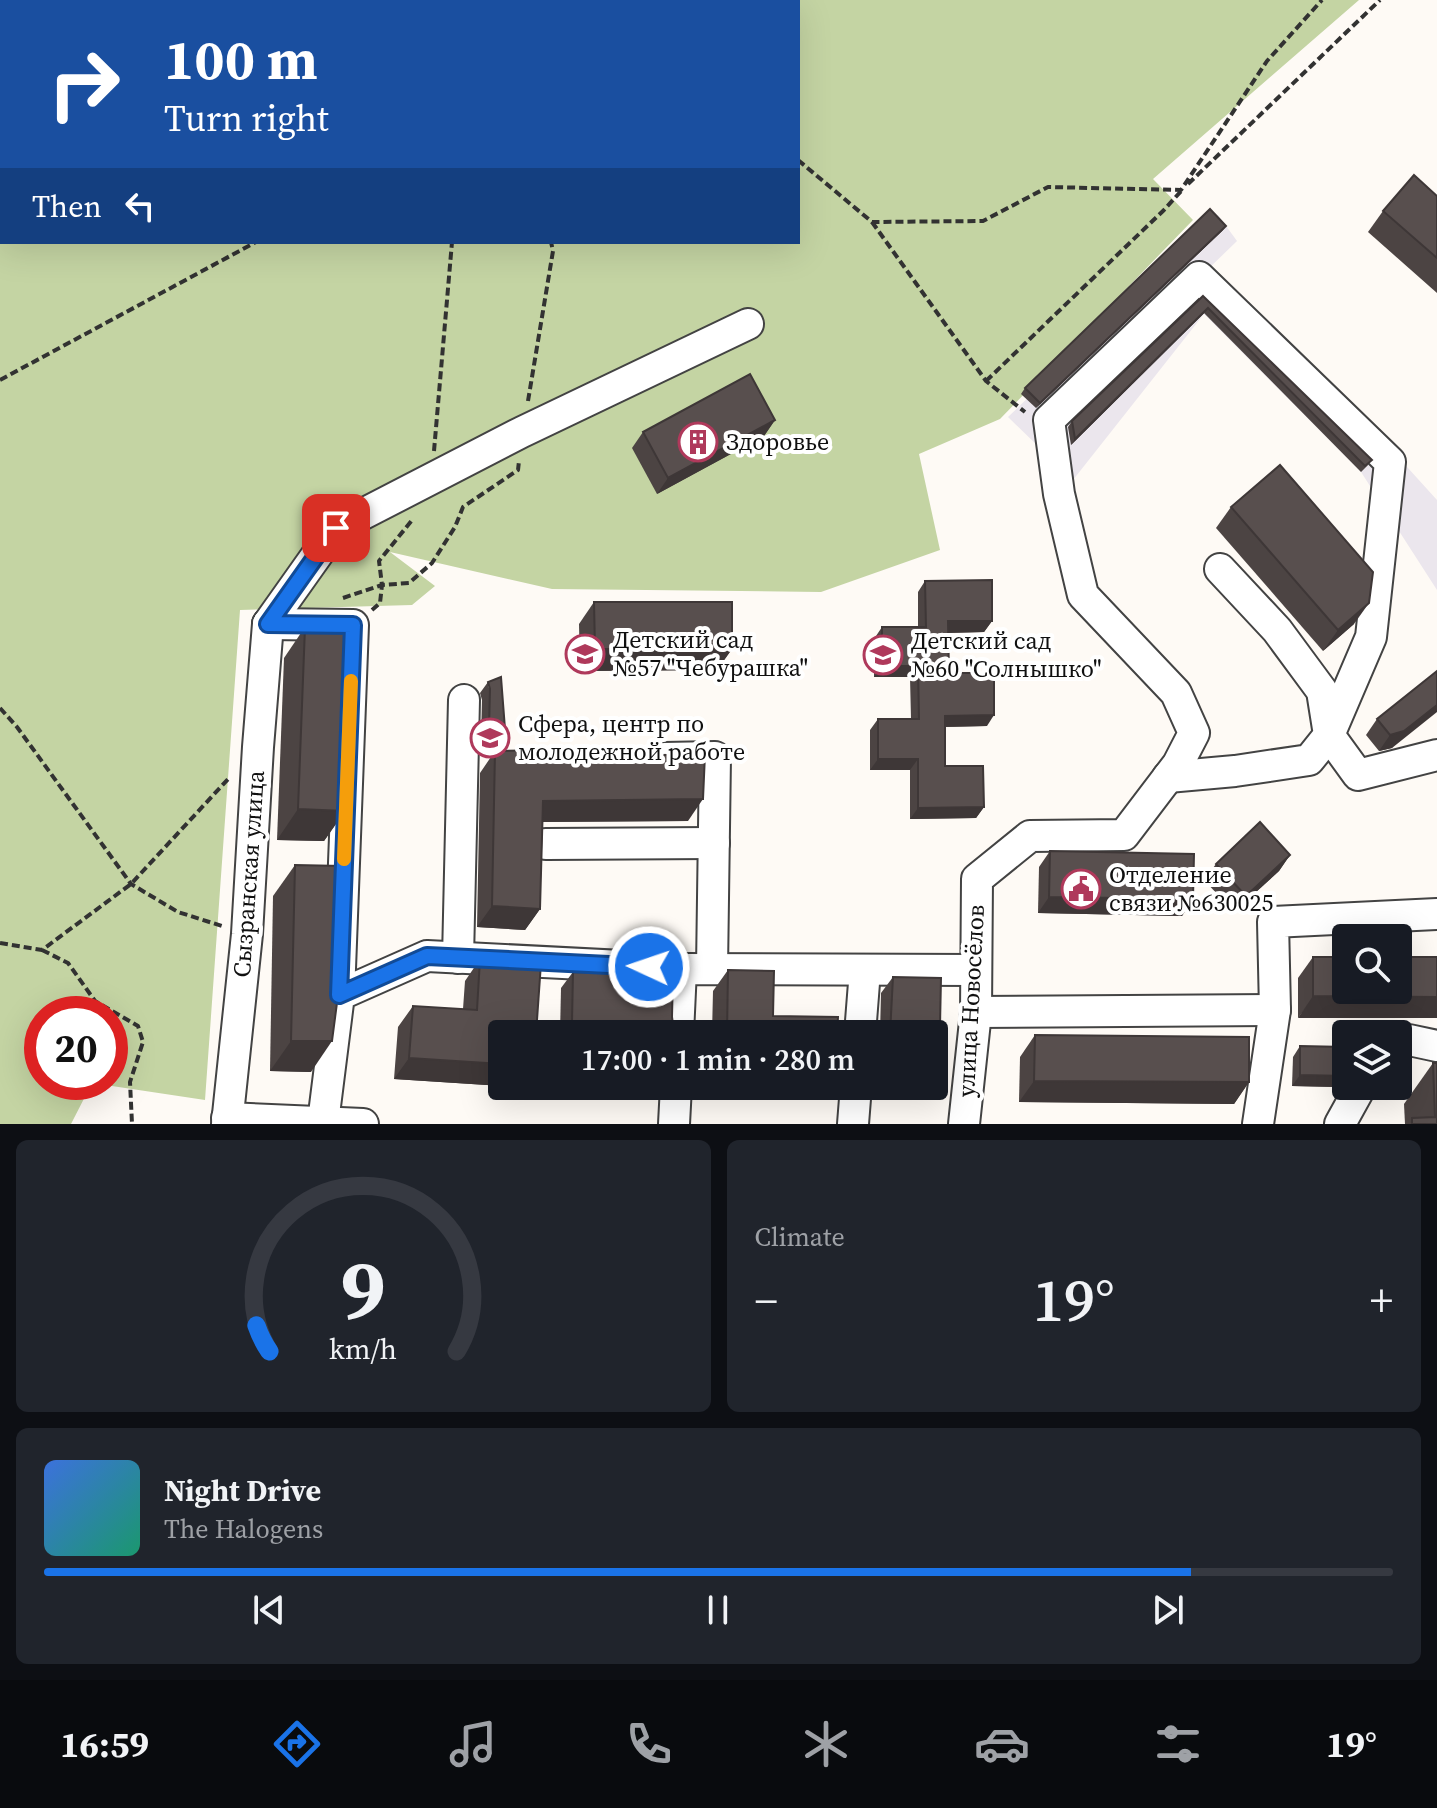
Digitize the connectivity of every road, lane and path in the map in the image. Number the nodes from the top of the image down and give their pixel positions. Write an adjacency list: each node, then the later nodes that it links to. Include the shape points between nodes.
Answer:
1 (1322, 0): 4 (path, via 1267,61)
2 (1380, 0): 4 (path)
3 (800, 162): 5 (path)
4 (1181, 190): 5 (path, via 1048,187 983,221); 12 (path)
5 (872, 222): 12 (path)
6 (252, 244): 11 (path)
7 (452, 244): 14 (path)
8 (551, 244): 9 (path)
9 (553, 251)
10 (748, 324): 14 (street)
11 (0, 380)
12 (986, 381): 13 (path, via 1030,416)
13 (1049, 420): 20 (street, via 1199,277 1390,462 1371,637); 24 (street, via 1059,494 1083,595 1176,693 1194,733)
14 (431, 479): 16 (street, via 336,528); 17 (path, via 421,509 379,561 380,603)
15 (1220, 569): 20 (street, via 1277,630 1322,691)
16 (268, 624): 17 (street); 21 (street, Сызранская улица)
17 (353, 625): 37 (street)
18 (464, 700): 32 (street)
19 (0, 708): 27 (path)
20 (1329, 735): 22 (street, via 1358,775); 24 (street, via 1309,760)
21 (258, 747): 27 (path); 29 (street, Сызранская улица)
22 (1437, 755)
23 (644, 758): 25 (street, via 715,757)
24 (1168, 777): 36 (street, улица Новосёлов, via 1124,835 1030,836 977,879)
25 (714, 843): 26 (street); 34 (street)
26 (546, 844)
27 (131, 884): 29 (path, via 178,912); 31 (path)
28 (1437, 914): 38 (street, via 1273,922)
29 (247, 934): 47 (street, Сызранская улица)
30 (0, 943): 31 (path)
31 (42, 950): 49 (path, via 68,963 95,1001 138,1026 143,1042 130,1082)
32 (458, 958): 33 (street); 37 (street, via 427,956)
33 (681, 969): 34 (street); 40 (street)
34 (712, 969): 35 (street)
35 (865, 970): 36 (street); 41 (street)
36 (976, 970): 39 (street, улица Новосёлов)
37 (339, 995): 48 (street)
38 (1275, 1010): 39 (street); 54 (street)
39 (976, 1012): 53 (street, улица Новосёлов)
40 (679, 1020)
41 (861, 1020)
42 (1412, 1041): 43 (street)
43 (1437, 1046)
44 (675, 1100): 51 (street)
45 (855, 1100): 52 (street)
46 (1353, 1100): 55 (street)
47 (227, 1121): 48 (street)
48 (323, 1122): 50 (street)
49 (132, 1124)
50 (363, 1124)
51 (674, 1124)
52 (853, 1124)
53 (964, 1124)
54 (1258, 1124)
55 (1340, 1124)

